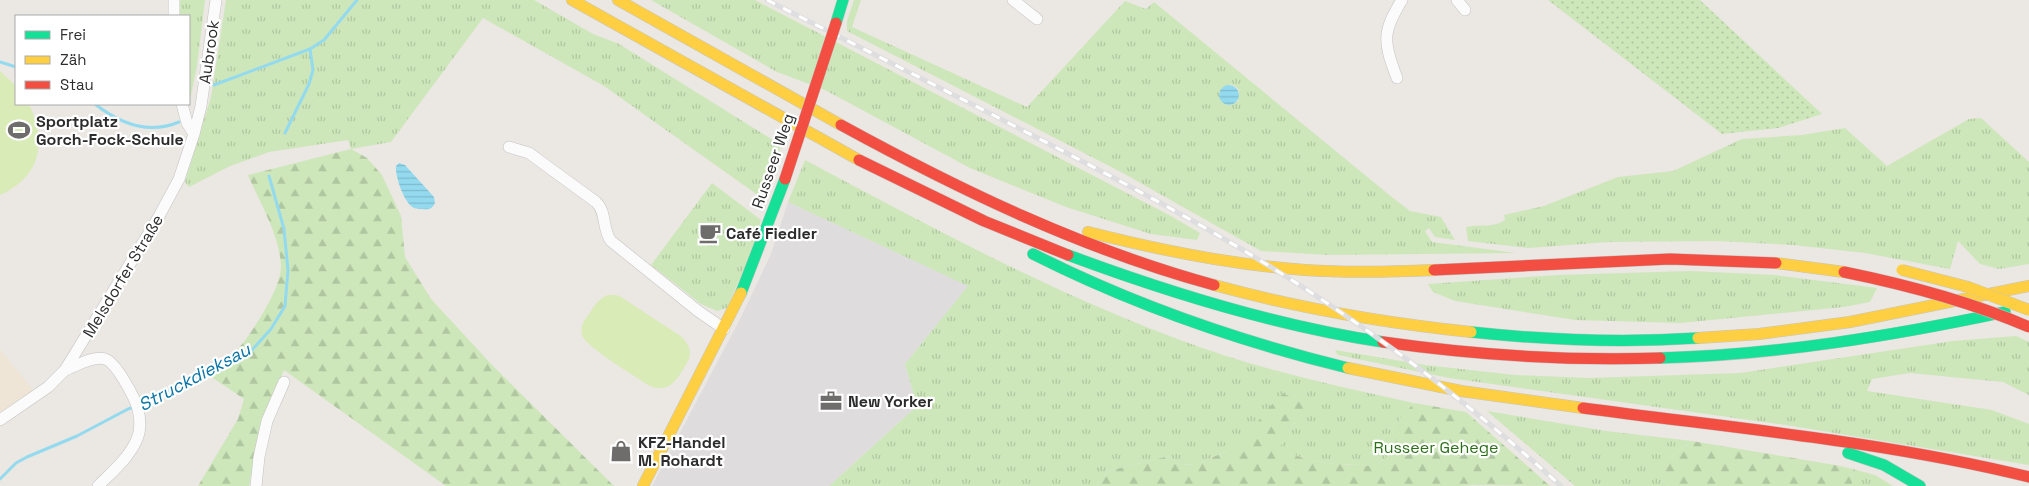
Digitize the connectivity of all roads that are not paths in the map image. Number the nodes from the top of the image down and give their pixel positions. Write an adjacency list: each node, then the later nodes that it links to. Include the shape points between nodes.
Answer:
1 (174, 0): 10 (street)
2 (216, 0): 14 (street, Aubrook)
3 (572, 0): 17 (main road, via 861,162)
4 (618, 0): 16 (main road, via 844,126)
5 (844, 0): 24 (main road, Russeer Weg, bridge, via 785,178 750,273)
6 (1013, 0): 11 (street)
7 (1402, 0): 12 (street, via 1389,22 1386,36 1390,62)
8 (1457, 0): 9 (street)
9 (1465, 10)
10 (174, 15)
11 (1037, 19)
12 (1397, 78)
13 (182, 105): 14 (street)
14 (194, 134): 25 (street, Melsdorfer Straße, via 168,201)
15 (509, 147): 24 (street, via 528,153 596,202 602,210 611,241)
16 (988, 200): 19 (main road, via 1125,242 1241,264 1377,272 1602,261); 21 (main road, via 1115,254 1219,287 1361,318 1508,336 1587,340 1673,339 1772,332 1890,315)
17 (967, 214): 22 (main road, via 1061,252 1189,297 1362,339 1491,355 1609,360 1762,353 1900,334); 28 (main road, via 1047,262 1140,304 1235,338 1325,364 1499,398)
18 (1816, 256): 19 (main road, via 1748,252)
19 (1701, 261): 23 (main road, bridge, via 1790,265 1844,272 1923,290)
20 (1890, 268): 22 (main road, bridge, via 1946,281)
21 (2029, 286)
22 (2029, 308)
23 (2029, 327)
24 (724, 328): 32 (main road, Russeer Weg)
25 (65, 370): 27 (street, Melsdorfer Straße, via 48,387); 30 (street, via 96,358 107,359 115,366 137,407 139,431 134,445)
26 (284, 382): 31 (street, via 267,421)
27 (0, 420)
28 (1789, 434): 29 (main road, via 1936,456); 33 (main road, via 1872,460)
29 (2029, 477)
30 (98, 486)
31 (256, 486)
32 (644, 486)
33 (1920, 486)

